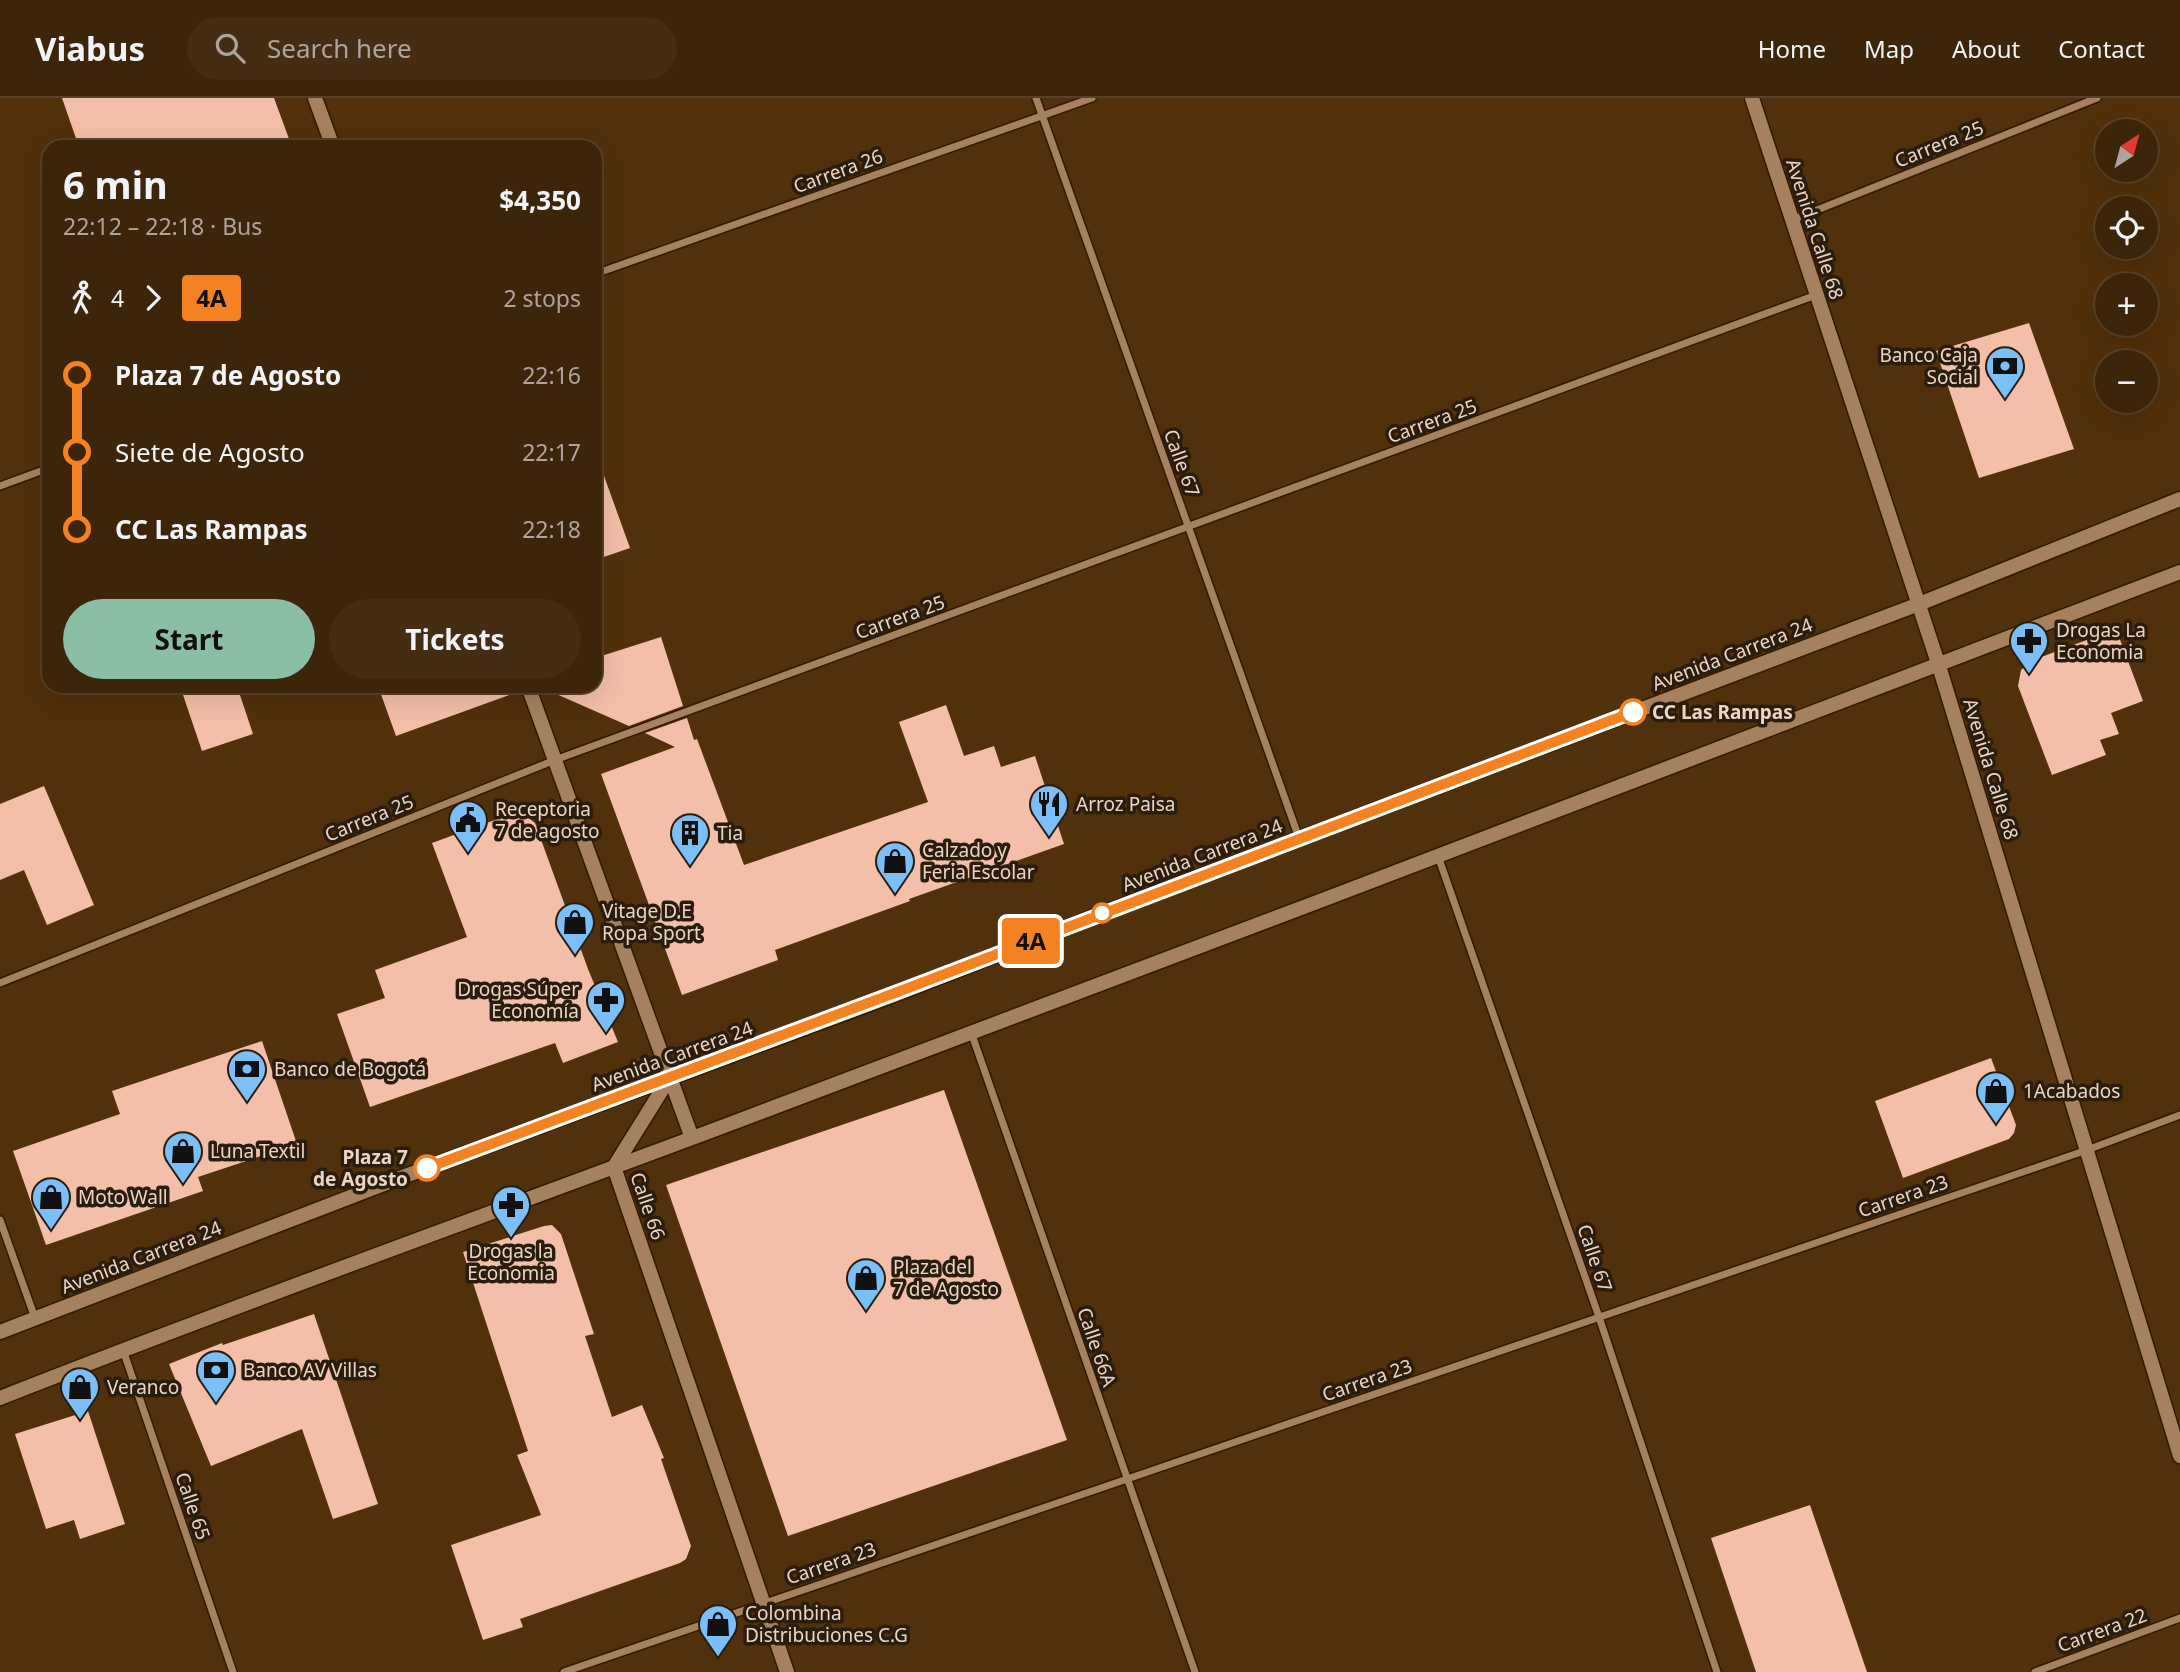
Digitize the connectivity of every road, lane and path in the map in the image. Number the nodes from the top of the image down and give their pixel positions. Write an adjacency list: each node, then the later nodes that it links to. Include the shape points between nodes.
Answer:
1 (315, 98): 7 (main road)
2 (1036, 98): 6 (street, Calle 67)
3 (1092, 98): 6 (street, Carrera 26)
4 (1752, 98): 8 (main road, Avenida Calle 68)
5 (2097, 98): 8 (street, Carrera 25)
6 (1042, 116): 9 (street, Carrera 26); 14 (street, Calle 67)
7 (330, 140)
8 (1792, 220): 10 (main road, Avenida Calle 68)
9 (602, 272)
10 (1817, 294): 14 (street, Carrera 25); 16 (main road, Avenida Calle 68)
11 (42, 471): 12 (street)
12 (0, 486)
13 (2180, 499): 16 (main road, Avenida Carrera 24)
14 (1188, 528): 19 (street, Carrera 25); 20 (street, Calle 67)
15 (2180, 572): 17 (main road)
16 (1919, 604): 17 (main road, Avenida Calle 68); 20 (main road, Avenida Carrera 24)
17 (1939, 666): 21 (main road); 27 (main road, Avenida Calle 68)
18 (531, 693): 19 (main road)
19 (555, 760): 22 (street, Carrera 25); 24 (main road)
20 (1299, 839): 24 (main road, Avenida Carrera 24)
21 (1438, 856): 23 (main road); 30 (street, Calle 67)
22 (0, 983)
23 (971, 1032): 26 (main road); 36 (street, Calle 66A)
24 (670, 1077): 26 (main road); 28 (main road, Calle 66); 31 (main road, Avenida Carrera 24)
25 (2180, 1115): 27 (street, Carrera 23)
26 (692, 1138): 28 (main road)
27 (2087, 1150): 30 (street, Carrera 23); 35 (main road, Avenida Calle 68)
28 (614, 1167): 33 (main road); 37 (main road, Calle 66)
29 (0, 1220): 31 (street)
30 (1599, 1317): 36 (street, Carrera 23); 43 (street, Calle 67)
31 (36, 1318): 32 (main road, Avenida Carrera 24)
32 (0, 1332)
33 (123, 1350): 34 (main road); 39 (street, Calle 65)
34 (0, 1398)
35 (2180, 1456)
36 (1126, 1479): 37 (street, Carrera 23); 42 (street, Calle 66A)
37 (763, 1604): 40 (street, Carrera 23); 41 (main road, Calle 66)
38 (2180, 1618): 44 (street, Carrera 22)
39 (233, 1672)
40 (564, 1672)
41 (786, 1672)
42 (1195, 1672)
43 (1717, 1672)
44 (2035, 1672)

